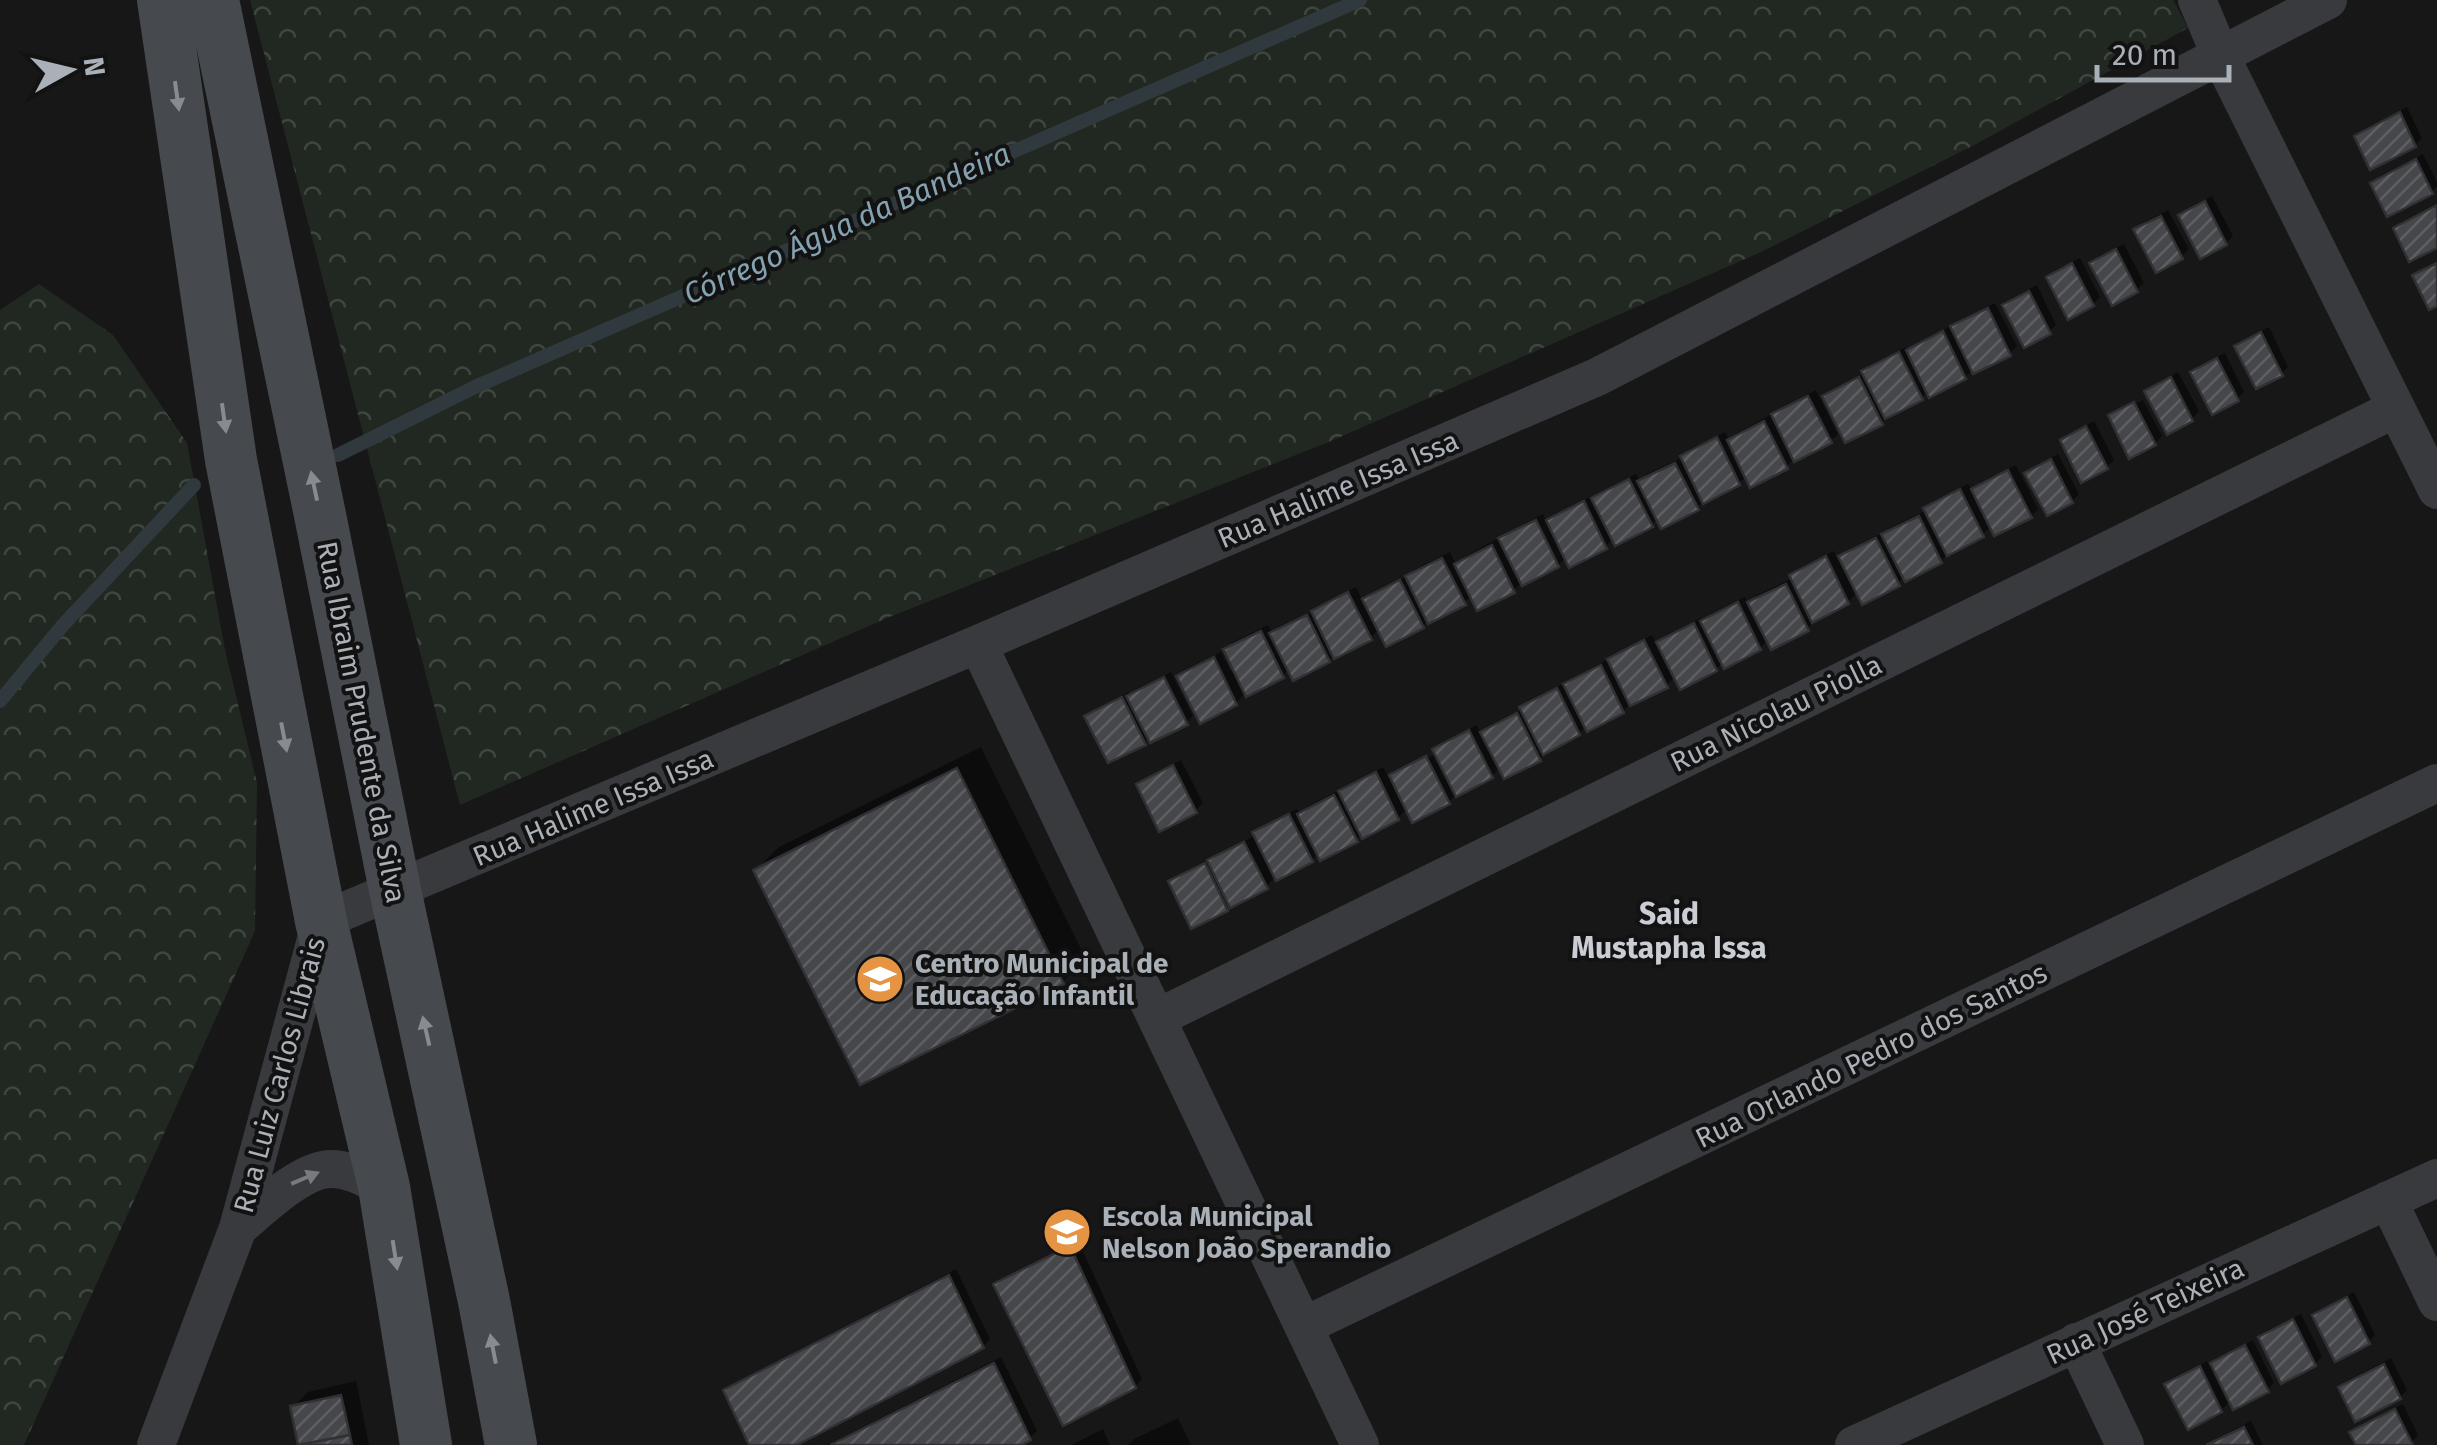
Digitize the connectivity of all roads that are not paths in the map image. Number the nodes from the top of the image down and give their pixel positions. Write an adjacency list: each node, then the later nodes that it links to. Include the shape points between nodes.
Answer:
1 (163, 0): 11 (street, one-way to 11, via 231,460)
2 (213, 0): 10 (street, Rua Ibraim Prudente da Silva, one-way to 2)
3 (2197, 0): 5 (street)
4 (2328, 0): 5 (street, Rua Halime Issa Issa)
5 (2221, 57): 6 (street); 8 (street, Rua Halime Issa Issa, via 1597,378)
6 (2395, 410): 7 (street); 12 (street, Rua Nicolau Piolla)
7 (2437, 490)
8 (978, 644): 10 (street, Rua Halime Issa Issa); 12 (street)
9 (2437, 783): 18 (street, Rua Orlando Pedro dos Santos)
10 (395, 890): 11 (street, Rua Halime Issa Issa); 22 (street, Rua Ibraim Prudente da Silva, one-way to 10)
11 (321, 921): 14 (street); 16 (street, Rua Luiz Carlos Librais)
12 (1156, 1018): 18 (street)
13 (2437, 1178): 15 (street, Rua José Teixeira)
14 (384, 1186): 16 (street, Rua Luiz Carlos Librais, one-way to 14, via 289,1185 328,1168); 21 (street, one-way to 21)
15 (2388, 1200): 17 (street); 19 (street, Rua José Teixeira)
16 (238, 1228): 20 (street, Rua Luiz Carlos Librais)
17 (2437, 1302)
18 (1304, 1326): 23 (street)
19 (2076, 1342): 24 (street, Rua José Teixeira); 25 (street)
20 (156, 1445)
21 (426, 1445)
22 (511, 1445)
23 (1360, 1445)
24 (1854, 1445)
25 (2125, 1445)

